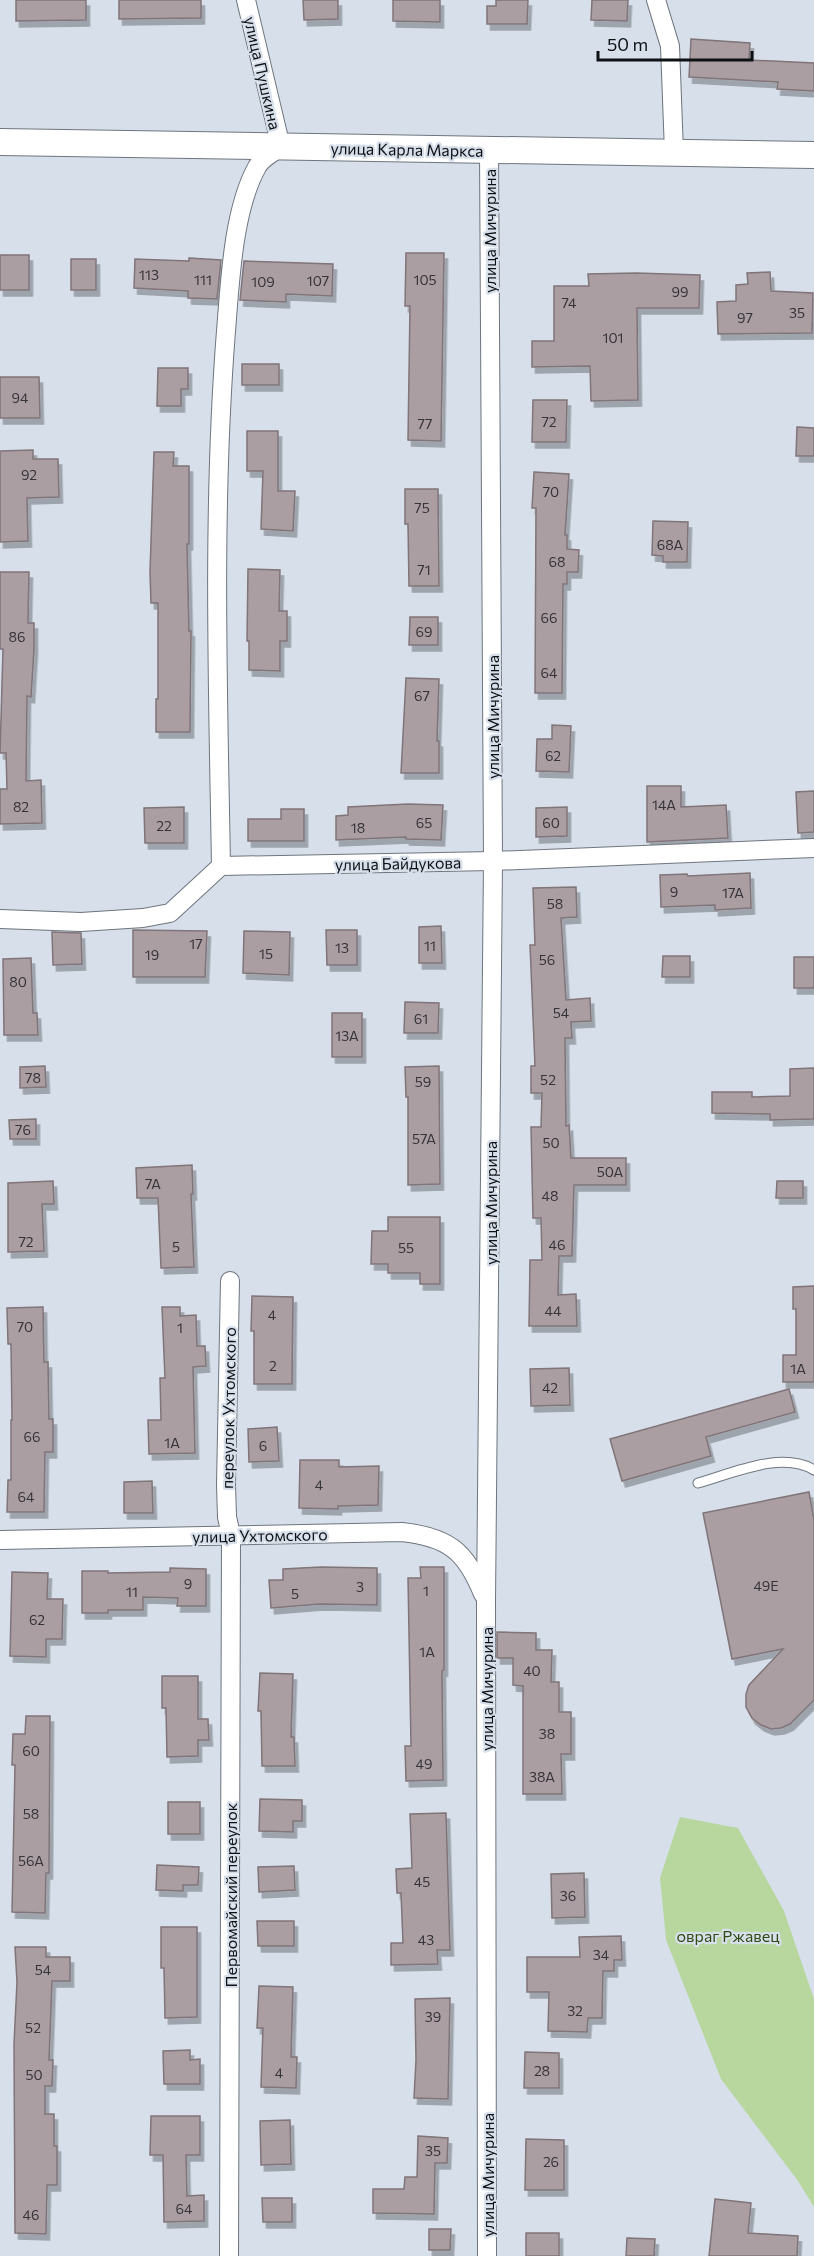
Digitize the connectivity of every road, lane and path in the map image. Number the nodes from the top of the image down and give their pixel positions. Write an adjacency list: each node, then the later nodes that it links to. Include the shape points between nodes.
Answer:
1 (246, 0): 4 (street, улица Пушкина)
2 (656, 0): 6 (street, via 670,46)
3 (0, 142): 4 (main road, улица Карла Маркса)
4 (281, 147): 5 (main road, улица Карла Маркса); 10 (street, via 257,165 243,204 225,346 216,562)
5 (489, 150): 6 (main road, улица Карла Маркса); 9 (street, улица Мичурина)
6 (674, 152): 7 (main road, улица Карла Маркса)
7 (814, 154)
8 (814, 848): 9 (street, улица Байдукова)
9 (493, 861): 10 (street, улица Байдукова); 17 (street, улица Мичурина)
10 (221, 866): 11 (street, via 170,913 81,922)
11 (0, 919)
12 (230, 1281): 15 (street, переулок Ухтомского, via 226,1485)
13 (814, 1470): 14 (lane, via 780,1460)
14 (698, 1484)
15 (231, 1535): 16 (street, улица Ухтомского); 17 (street, улица Ухтомского, via 424,1534 463,1556); 18 (street, Первомайский переулок)
16 (0, 1540)
17 (486, 1601): 19 (street, улица Мичурина)
18 (229, 2256)
19 (487, 2256)

